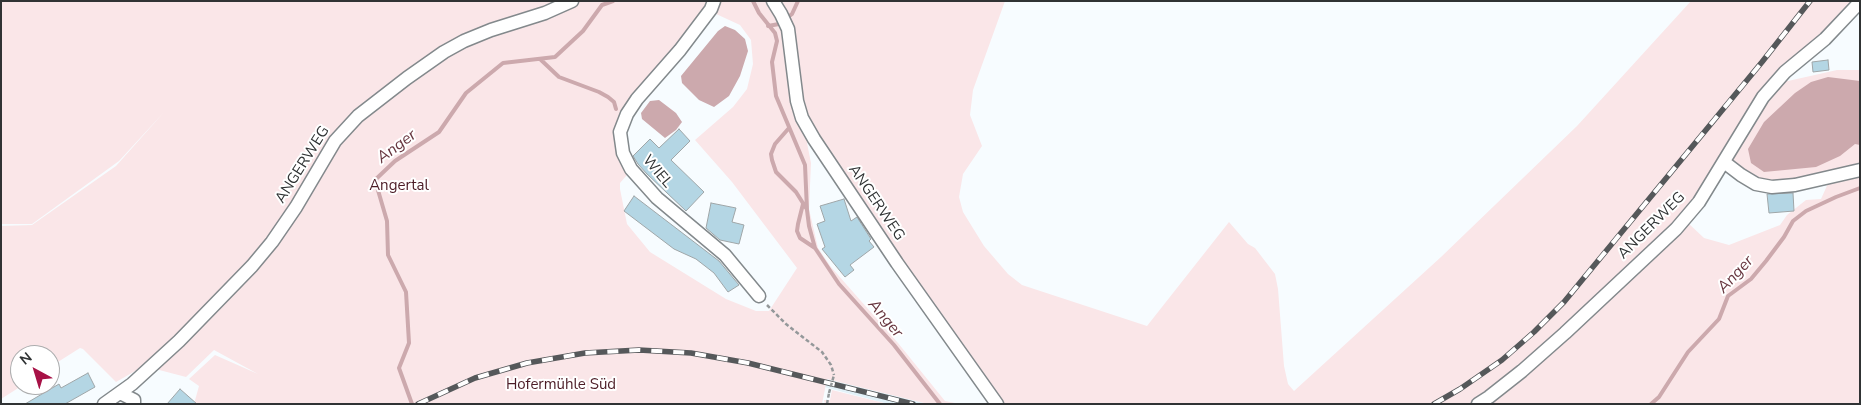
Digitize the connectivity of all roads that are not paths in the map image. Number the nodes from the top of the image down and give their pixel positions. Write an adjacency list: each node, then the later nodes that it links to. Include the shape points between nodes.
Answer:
1 (572, 1): 8 (street, ANGERWEG, via 545,14 464,41 407,78 358,116 335,141 296,207 252,266 179,341)
2 (714, 1): 7 (street, WIEL, via 680,50 627,114 620,132 623,153 631,169 657,198 725,255)
3 (773, 1): 11 (street, ANGERWEG, via 788,29 797,101 806,125 897,263)
4 (1860, 2): 5 (street, ANGERWEG, via 1825,39 1785,72 1764,97)
5 (1724, 162): 6 (street, via 1756,184 1772,187); 12 (street, ANGERWEG, via 1699,202 1676,228 1551,345)
6 (1860, 170)
7 (759, 296)
8 (120, 393): 9 (street, ANGERWEG); 10 (street, via 134,400)
9 (104, 404)
10 (134, 404)
11 (997, 404)
12 (1478, 404)

